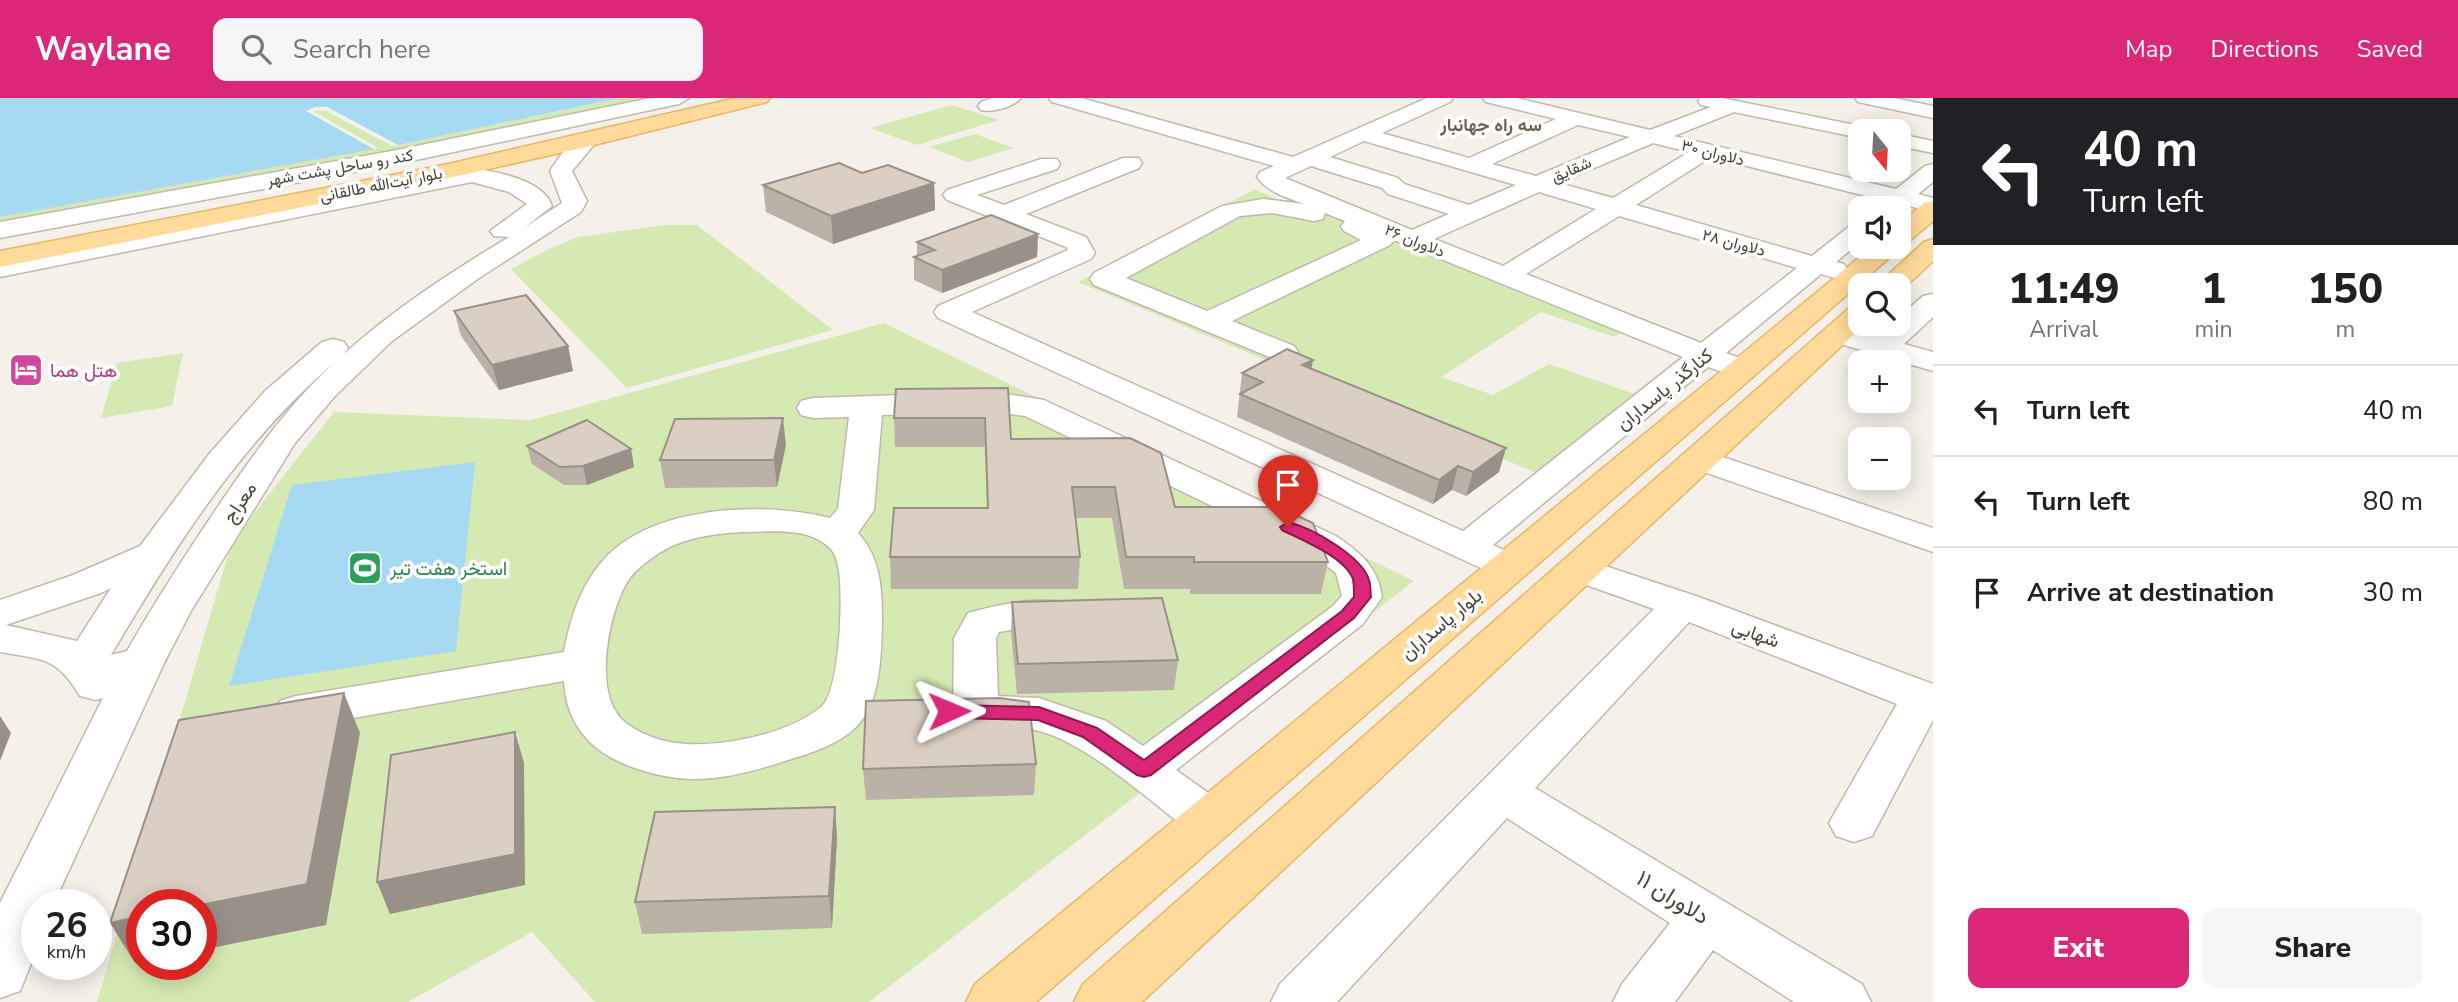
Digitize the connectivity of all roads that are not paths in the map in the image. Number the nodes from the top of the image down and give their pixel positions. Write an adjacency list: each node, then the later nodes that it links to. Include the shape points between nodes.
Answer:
1 (679, 98): 47 (street, کند رو ساحل پشت شهر, via 423,152)
2 (717, 98): 49 (main road, via 423,162)
3 (760, 98): 24 (main road, بلوار آیت‌الله طالقانی)
4 (1012, 98): 12 (street)
5 (1059, 98): 14 (street)
6 (1140, 98): 14 (street)
7 (1443, 98): 15 (street, دلاوران ۲۶)
8 (1696, 98): 13 (street)
9 (1864, 98): 16 (street)
10 (1499, 99): 17 (street, دلاوران ۳۰)
11 (1380, 102): 15 (street)
12 (988, 106)
13 (1733, 106): 20 (street); 23 (street, شقایق)
14 (1101, 110): 19 (street); 21 (street)
15 (1410, 112): 22 (street, دلاوران ۲۶)
16 (1933, 112)
17 (1577, 118): 23 (street, دلاوران ۳۰); 31 (street)
18 (1209, 122): 21 (street)
19 (1064, 123)
20 (1848, 130)
21 (1181, 132): 28 (street); 35 (street, via 1128,159)
22 (1362, 134): 28 (street, دلاوران ۲۶); 31 (street, دلاوران ۲۸)
23 (1652, 136): 27 (street, دلاوران ۳۰); 36 (street, شقایق)
24 (586, 141): 32 (street); 34 (main road, بلوار آیت‌الله طالقانی)
25 (1911, 143): 26 (street)
26 (1933, 148)
27 (1706, 151): 38 (street, دلاوران ۳۰); 42 (street)
28 (1312, 157): 37 (street); 37 (street, via 1445,183); 45 (street, دلاوران ۲۶, via 1268,177)
29 (1911, 159): 30 (street)
30 (1933, 164)
31 (1471, 165): 36 (street, دلاوران ۲۸)
32 (561, 171): 34 (street, via 528,169); 68 (street, معراج, via 575,201 572,207 382,335 324,389 282,438)
33 (1933, 171): 39 (street)
34 (473, 176): 51 (main road, بلوار آیت‌الله طالقانی); 52 (street); 71 (street, معراج, via 527,191 540,206 354,330 276,397)
35 (1050, 179): 44 (street); 44 (street, via 999,180 955,195)
36 (1539, 183): 42 (street, دلاوران ۲۸); 43 (street, شقایق)
37 (1406, 192): 43 (street); 45 (street)
38 (1869, 196)
39 (1903, 196)
40 (1911, 204): 41 (street, دلاوران ۳۰)
41 (1933, 206): 46 (main road)
42 (1614, 207): 54 (street); 55 (street, دلاوران ۲۸)
43 (1470, 213): 48 (street, شقایق)
44 (1004, 214): 72 (street, via 1077,242 1083,253 948,312)
45 (1344, 215): 48 (street, دلاوران ۲۶); 60 (street, via 1381,240); 60 (street, via 1276,204 1252,205 1231,211 1104,279)
46 (1911, 226)
47 (0, 230)
48 (1412, 239): 54 (street, دلاوران ۲۶)
49 (0, 240)
50 (1933, 247): 53 (main road, بلوار پاسداران)
51 (0, 259)
52 (0, 269)
53 (1898, 273)
54 (1505, 276): 64 (street, دلاوران ۲۶)
55 (1848, 299)
56 (1911, 302): 57 (street)
57 (1933, 302)
58 (1848, 307): 64 (main road, بلوار پاسداران)
59 (1848, 312): 67 (main road, بلوار پاسداران)
60 (1208, 321): 62 (street)
61 (1900, 336): 63 (street, دلاوران ۲۸)
62 (1283, 352)
63 (1933, 362)
64 (1723, 363): 72 (street, کنارگذر پاسداران); 73 (main road, بلوار پاسداران)
65 (867, 406): 66 (street); 69 (street, via 856,510); 84 (street, via 993,402 1033,407 1322,544 1349,562 1361,579 1362,597 1348,614)
66 (813, 408)
67 (1699, 459): 70 (street); 74 (main road, بلوار پاسداران)
68 (220, 531): 71 (street); 78 (street, معراج)
69 (837, 534): 79 (street, via 809,523 754,520 687,528 654,542 625,559 604,583 590,620); 79 (street, via 852,548 860,573 859,662 853,691 861,715 768,749 728,758 680,761 629,746 603,728 587,704)
70 (1933, 541)
71 (162, 544): 77 (street, via 87,584); 80 (street, معراج)
72 (1466, 547): 73 (street)
73 (1510, 566): 86 (main road, بلوار پاسداران)
74 (1578, 569): 75 (street, شهابی); 92 (main road, بلوار پاسداران)
75 (1682, 605): 81 (street, شهابی); 85 (street)
76 (1103, 613): 84 (street, via 1014,615 983,622 956,711 1039,714 1090,732)
77 (1, 616): 80 (street)
78 (143, 661): 80 (street, via 102,670); 82 (street, معراج)
79 (583, 663): 83 (street)
80 (84, 664): 82 (street)
81 (1928, 699): 87 (street)
82 (117, 719): 88 (street, معراج)
83 (259, 719)
84 (1144, 770): 86 (street)
85 (1504, 792): 89 (street, دلاوران ۱۱); 93 (street)
86 (1210, 820): 91 (main road, بلوار پاسداران)
87 (1854, 823)
88 (12, 914): 90 (street, معراج)
89 (1706, 917): 94 (street); 95 (street, دلاوران ۱۱)
90 (0, 974)
91 (995, 1002)
92 (1103, 1002)
93 (1300, 1002)
94 (1642, 1002)
95 (1842, 1002)

